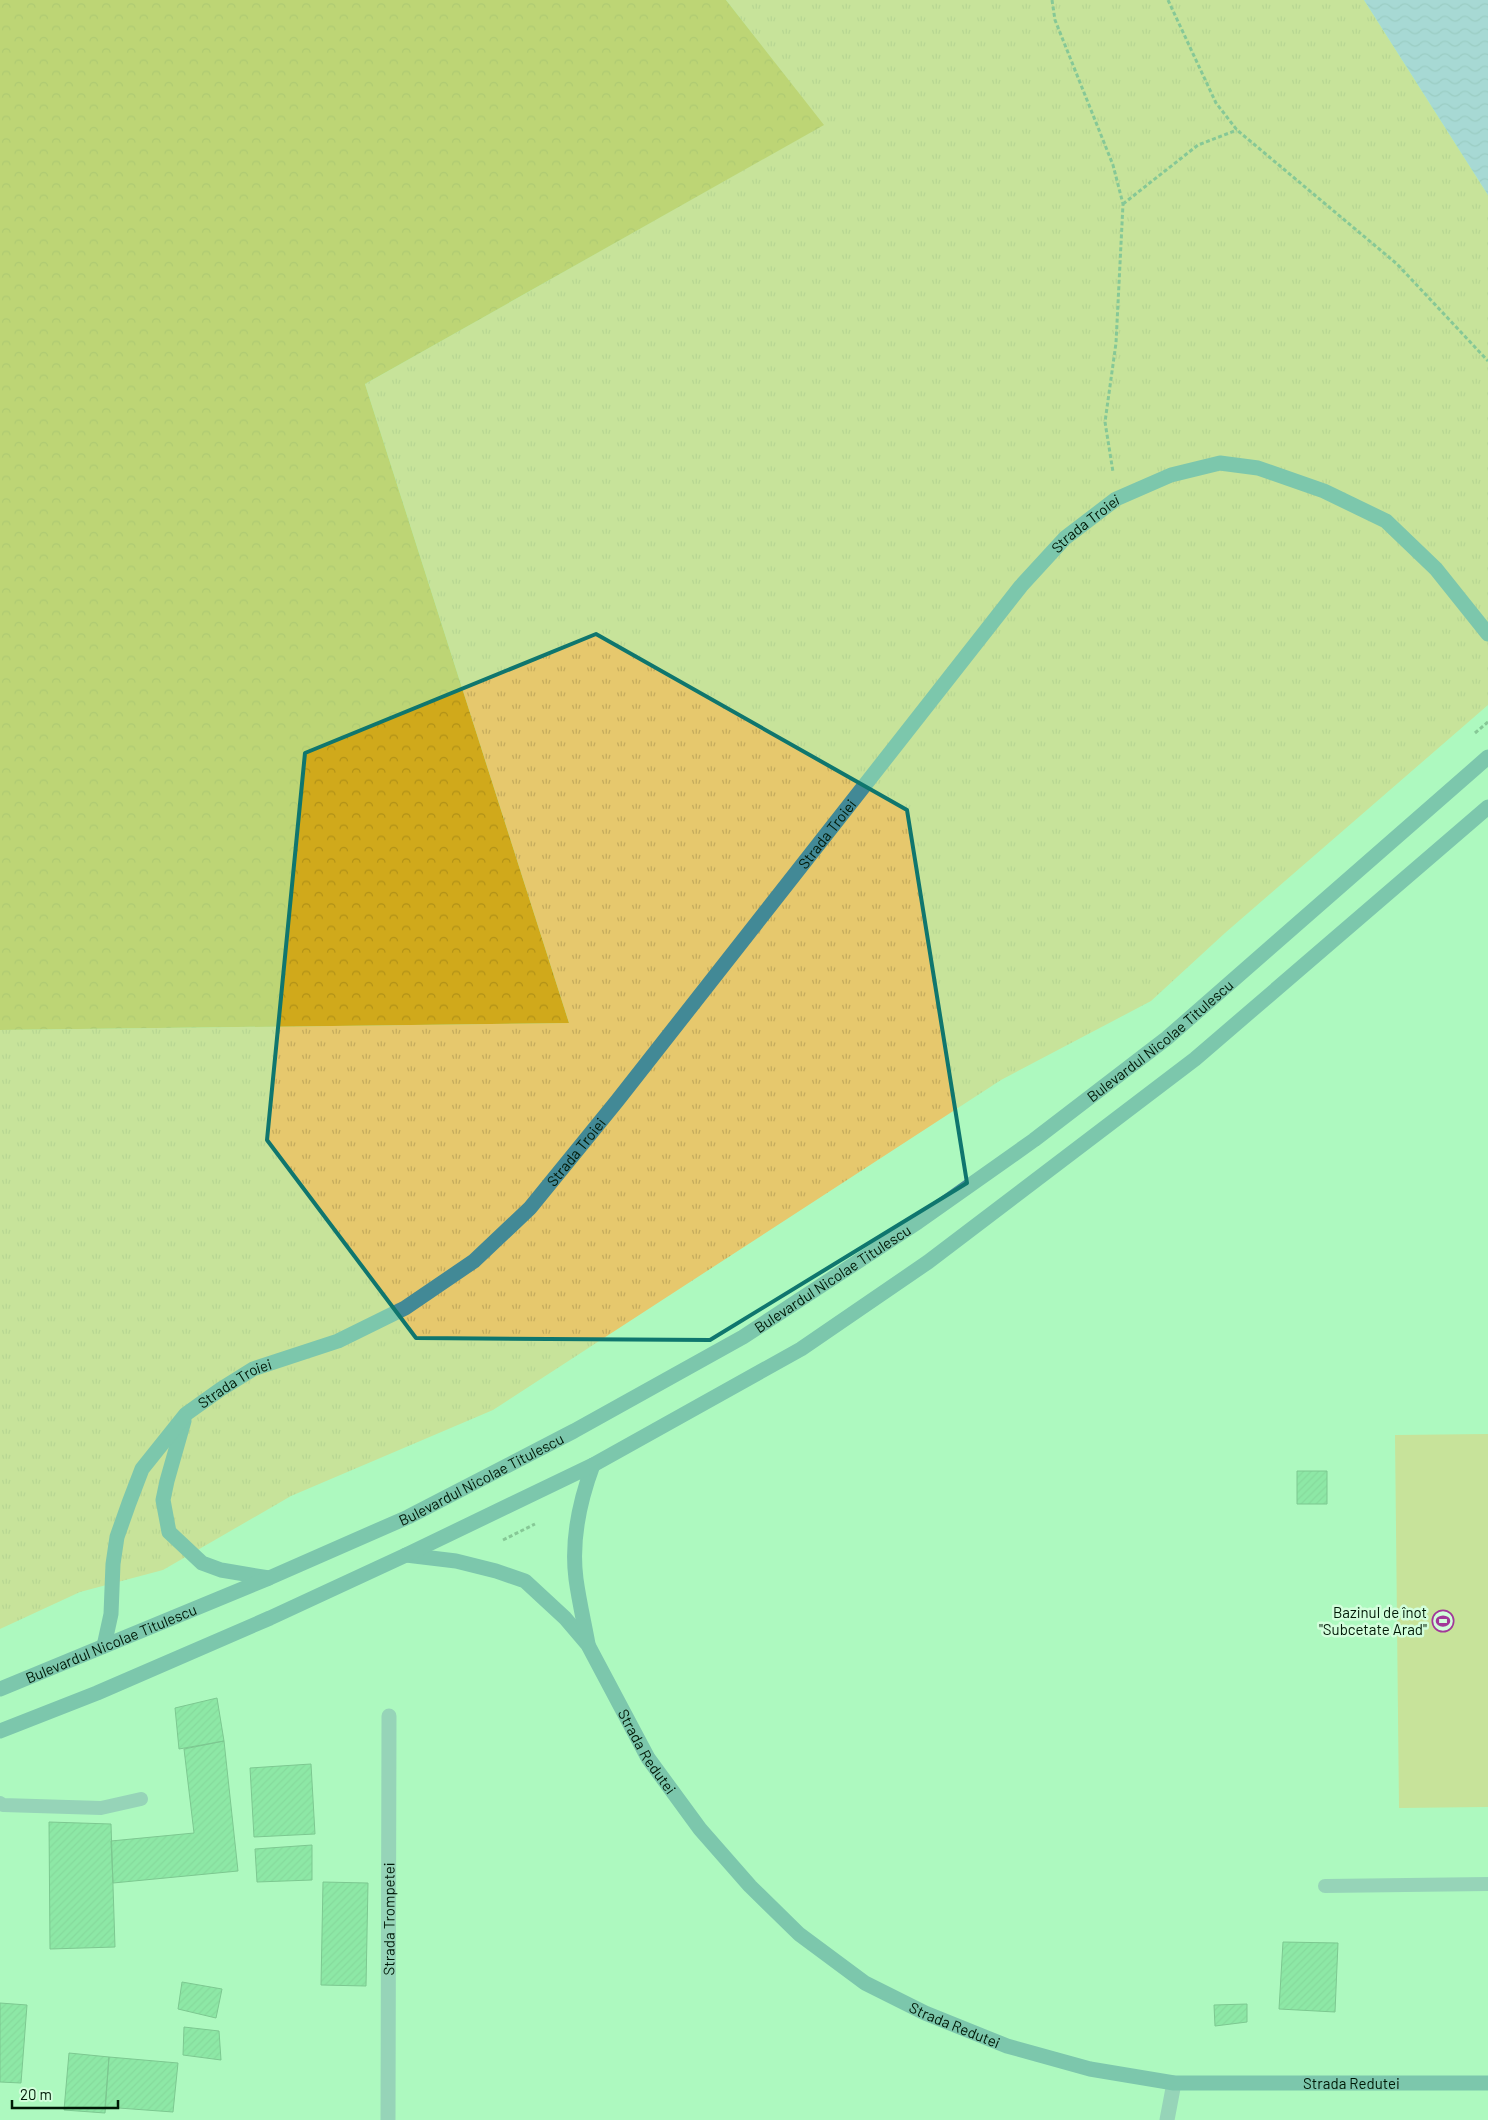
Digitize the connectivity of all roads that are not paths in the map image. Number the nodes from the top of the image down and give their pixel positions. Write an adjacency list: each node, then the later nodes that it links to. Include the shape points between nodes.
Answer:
1 (1488, 634): 4 (main road, Strada Troiei, via 1436,569 1386,521 1324,491 1258,468 1220,463 1171,475 1116,499 1065,538 1021,586 530,1208 474,1261 405,1308 338,1341 253,1369)
2 (1488, 756): 7 (main road, Bulevardul Nicolae Titulescu, via 1167,1038 1034,1140 918,1222 743,1338 574,1431 408,1517)
3 (1487, 807): 5 (main road, via 1195,1059 928,1262 801,1349)
4 (186, 1414): 7 (main road, via 164,1500 169,1532 202,1562 222,1570); 9 (main road, Strada Troiei, via 142,1469 129,1503 117,1537 111,1614)
5 (593, 1466): 6 (main road); 8 (main road, via 582,1496 575,1552 576,1578)
6 (406, 1555): 8 (main road, via 456,1561 525,1581 565,1618); 12 (main road, via 261,1622)
7 (269, 1578): 9 (main road, Bulevardul Nicolae Titulescu)
8 (588, 1645): 17 (main road, Strada Redutei, via 648,1758 700,1829 750,1886 799,1934 866,1983 925,2014 998,2043 1090,2069)
9 (104, 1646): 10 (main road, Bulevardul Nicolae Titulescu)
10 (0, 1689)
11 (389, 1716): 19 (street, Strada Trompetei)
12 (0, 1732)
13 (141, 1799): 14 (lane, via 101,1808 3,1806)
14 (0, 1803)
15 (1488, 1884): 16 (lane)
16 (1325, 1886)
17 (1174, 2083): 18 (main road, Strada Redutei); 20 (street)
18 (1488, 2083)
19 (388, 2120)
20 (1166, 2120)

